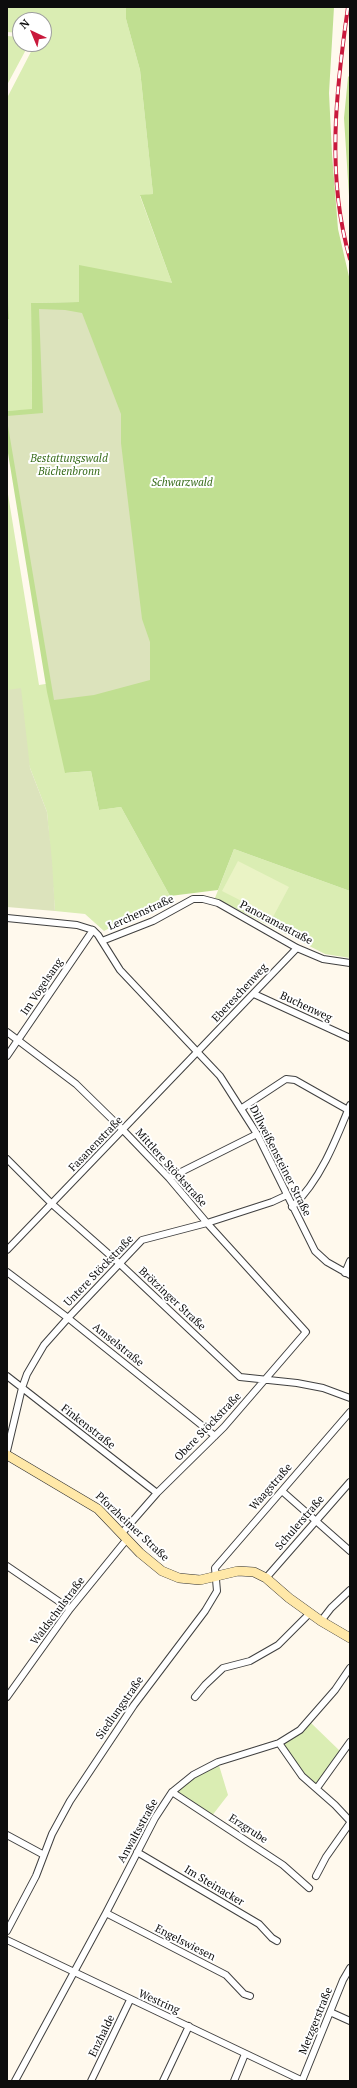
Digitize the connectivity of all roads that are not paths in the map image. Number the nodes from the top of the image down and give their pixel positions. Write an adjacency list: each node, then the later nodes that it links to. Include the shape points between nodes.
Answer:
1 (193, 899): 4 (street, Lerchenstraße, via 153,921); 5 (street, Panoramastraße, via 218,903)
2 (7, 918): 3 (street, Lerchenstraße, via 77,925)
3 (93, 930): 4 (street, Lerchenstraße); 10 (street, Im Vogelsang)
4 (102, 941): 11 (street, Dillweißensteiner Straße, via 120,970)
5 (297, 948): 6 (street, Panoramastraße, via 323,958); 7 (street, Ebereschenweg)
6 (350, 963)
7 (254, 994): 9 (street, Buchenweg); 11 (street, Ebereschenweg)
8 (7, 1032): 10 (street, Mittlere Stöckstraße)
9 (350, 1038)
10 (18, 1040): 12 (street, Im Vogelsang); 15 (street, Mittlere Stöckstraße, via 76,1084)
11 (198, 1052): 13 (street, Dillweißensteiner Straße, via 220,1076); 15 (street, Fasanenstraße)
12 (7, 1056)
13 (242, 1108): 14 (street, via 286,1079 295,1080); 16 (street, Dillweißensteiner Straße)
14 (349, 1108): 21 (street, via 328,1157 300,1200)
15 (123, 1130): 18 (street, Mittlere Stöckstraße); 20 (street, Fasanenstraße)
16 (257, 1134): 18 (street); 19 (street, Dillweißensteiner Straße)
17 (7, 1159): 20 (street, Brötzinger Straße)
18 (169, 1178): 22 (street, Mittlere Stöckstraße)
19 (287, 1195): 21 (street, Dillweißensteiner Straße); 22 (street, Untere Stöckstraße)
20 (52, 1204): 23 (street, Fasanenstraße); 25 (street, Brötzinger Straße)
21 (292, 1207): 27 (street, Dillweißensteiner Straße, via 315,1251)
22 (207, 1223): 25 (street, Untere Stöckstraße, via 142,1240); 29 (street, Mittlere Stöckstraße)
23 (7, 1250)
24 (350, 1261): 27 (street)
25 (120, 1264): 28 (street, Untere Stöckstraße); 31 (street, Brötzinger Straße, via 240,1377)
26 (7, 1272): 28 (street, Amselstraße)
27 (347, 1274)
28 (68, 1318): 32 (street, Untere Stöckstraße, via 44,1345); 35 (street, Amselstraße)
29 (306, 1332): 31 (street, Obere Stöckstraße)
30 (7, 1376): 32 (street, Finkenstraße)
31 (266, 1380): 33 (street, Brötzinger Straße, via 323,1388); 35 (street, Obere Stöckstraße)
32 (22, 1388): 36 (street, Untere Stöckstraße); 40 (street, Finkenstraße)
33 (350, 1398)
34 (350, 1412): 39 (street, Waagstraße)
35 (215, 1436): 40 (street, Obere Stöckstraße)
36 (7, 1451)
37 (7, 1455): 42 (main road, Pforzheimer Straße, via 87,1501)
38 (350, 1482): 41 (street, Schulerstraße)
39 (282, 1490): 41 (street); 45 (street, Waagstraße, via 215,1568)
40 (157, 1494): 42 (street, Obere Stöckstraße)
41 (316, 1520): 43 (street); 46 (street, Schulerstraße)
42 (125, 1536): 45 (main road, Pforzheimer Straße, via 152,1564 171,1575 190,1580); 48 (street, Waldschulstraße)
43 (350, 1551)
44 (7, 1566): 48 (street)
45 (215, 1578): 46 (main road, Pforzheimer Straße, via 245,1571); 62 (street, Siedlungstraße, via 217,1591 205,1611 142,1693 96,1761 70,1801)
46 (266, 1578): 49 (main road, Pforzheimer Straße)
47 (350, 1590): 50 (street)
48 (70, 1609): 53 (street, Waldschulstraße)
49 (310, 1613): 50 (main road, Pforzheimer Straße); 54 (street, via 278,1645 250,1661 223,1668)
50 (321, 1621): 51 (main road, Pforzheimer Straße)
51 (350, 1638)
52 (350, 1668): 56 (street, Anwaltsstraße, via 310,1721)
53 (7, 1697)
54 (195, 1697)
55 (350, 1742): 57 (street)
56 (278, 1743): 57 (street, via 302,1776); 58 (street, Anwaltsstraße, via 218,1762)
57 (317, 1788): 59 (street)
58 (172, 1792): 61 (street, Anwaltsstraße); 64 (street, Erzgrube, via 283,1864)
59 (350, 1822): 63 (street)
60 (7, 1835): 62 (street)
61 (137, 1852): 65 (street, Anwaltsstraße); 68 (street, Im Steinacker, via 259,1924)
62 (44, 1855): 66 (street, Siedlungstraße)
63 (316, 1876)
64 (309, 1888)
65 (106, 1914): 70 (street, Anwaltsstraße); 71 (street, Engelswiesen, via 226,1975 244,1994)
66 (7, 1931)
67 (7, 1940): 70 (street, Westring)
68 (277, 1941)
69 (350, 1968): 73 (street, Metzgerstraße)
70 (74, 1972): 72 (street, Westring); 77 (street, Anwaltsstraße)
71 (250, 1996)
72 (130, 2000): 75 (street, Westring); 79 (street, Enzhalde)
73 (330, 2012): 74 (street); 82 (street, Metzgerstraße)
74 (350, 2021)
75 (189, 2026): 76 (street, Westring); 80 (street)
76 (245, 2054): 81 (street); 82 (street, Westring)
77 (16, 2079): 78 (street, Anwaltsstraße)
78 (24, 2081)
79 (91, 2081)
80 (163, 2081)
81 (234, 2081)
82 (303, 2081)

